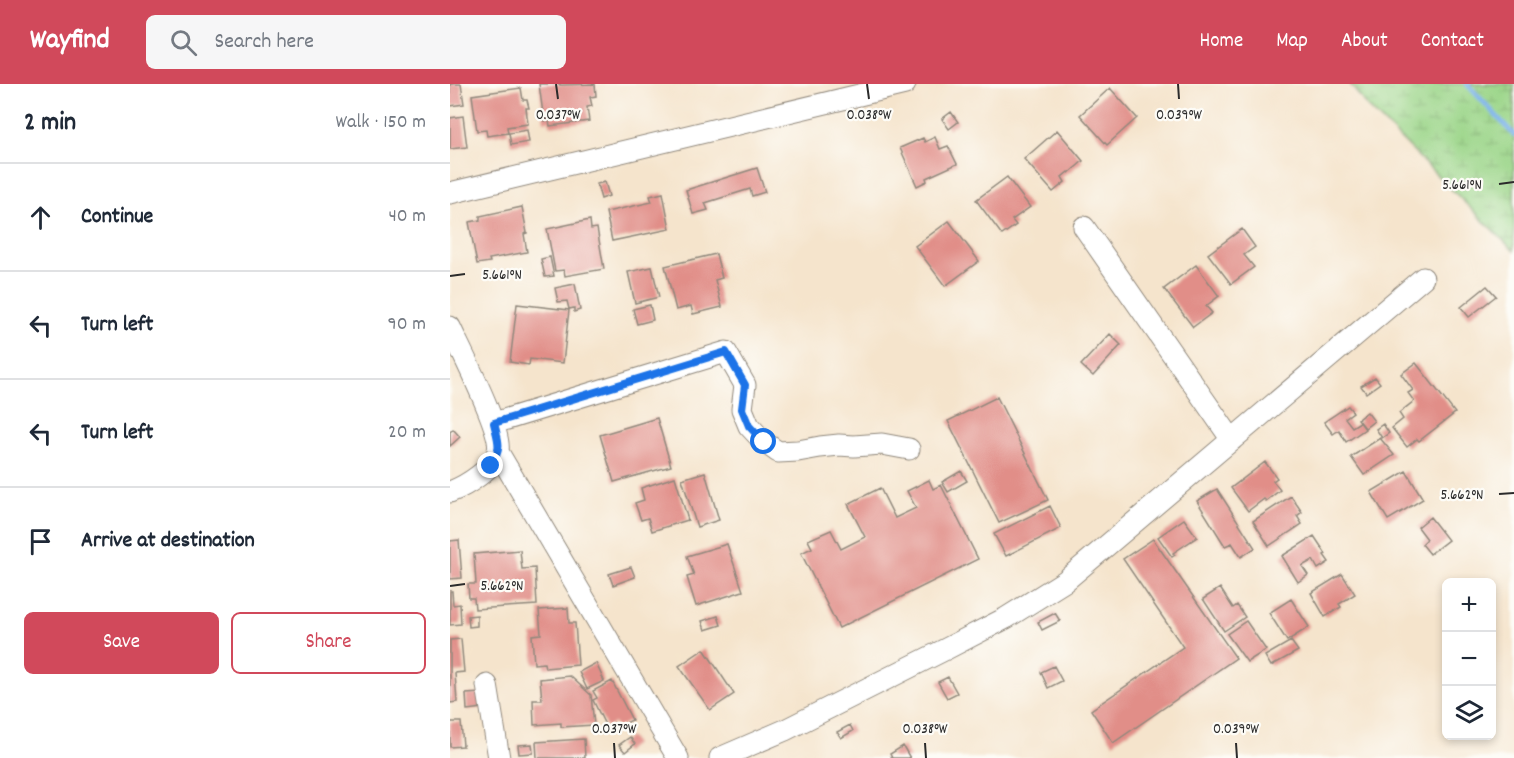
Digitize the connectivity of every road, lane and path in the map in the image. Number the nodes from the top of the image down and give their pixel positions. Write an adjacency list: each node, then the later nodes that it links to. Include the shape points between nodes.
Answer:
1 (905, 84): 2 (street)
2 (450, 193)
3 (1084, 227): 7 (street)
4 (1423, 278): 7 (street)
5 (450, 327): 6 (street)
6 (494, 423): 8 (street, via 726,352 745,385 742,409 749,426 778,452 882,444); 9 (street)
7 (1232, 440): 14 (street, via 1065,581 1006,618)
8 (909, 449)
9 (498, 452): 10 (street, via 491,466); 13 (street)
10 (450, 492)
11 (487, 685): 12 (street)
12 (499, 758)
13 (678, 758)
14 (720, 758)

